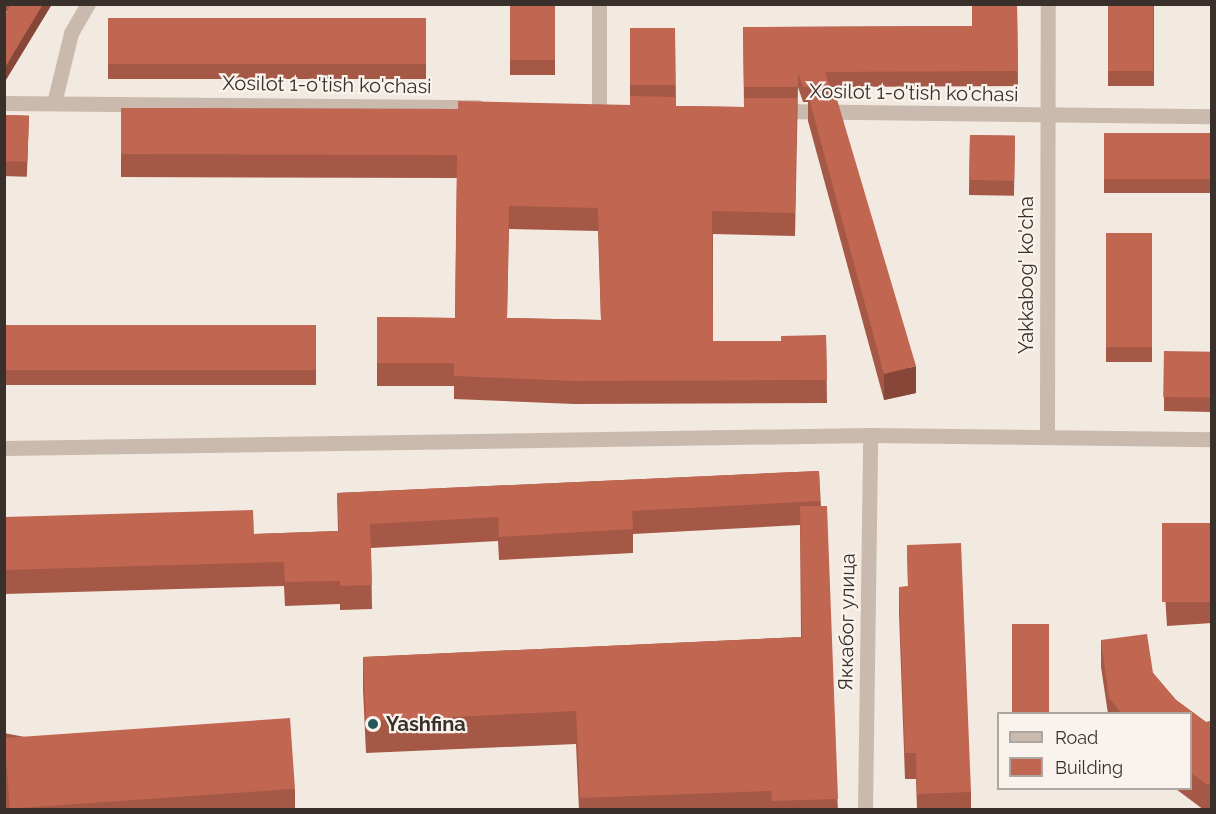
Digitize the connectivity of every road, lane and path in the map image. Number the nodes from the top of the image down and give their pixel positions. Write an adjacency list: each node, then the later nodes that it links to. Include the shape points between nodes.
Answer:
1 (88, 4): 5 (street, via 71,33)
2 (599, 4): 7 (street)
3 (1048, 4): 9 (street, Yakkabog' ko'cha)
4 (4, 103): 5 (street, Xosilot 1-o'tish ko'chasi)
5 (54, 103): 6 (street, Xosilot 1-o'tish ko'chasi)
6 (492, 107)
7 (599, 108)
8 (764, 111): 9 (street, Xosilot 1-o'tish ko'chasi)
9 (1048, 116): 10 (street); 12 (street, Yakkabog' ko'cha)
10 (1212, 116)
11 (870, 435): 12 (street); 14 (street); 15 (street, Яккабог улица)
12 (1047, 435): 13 (street)
13 (1212, 439)
14 (4, 448)
15 (865, 810)

